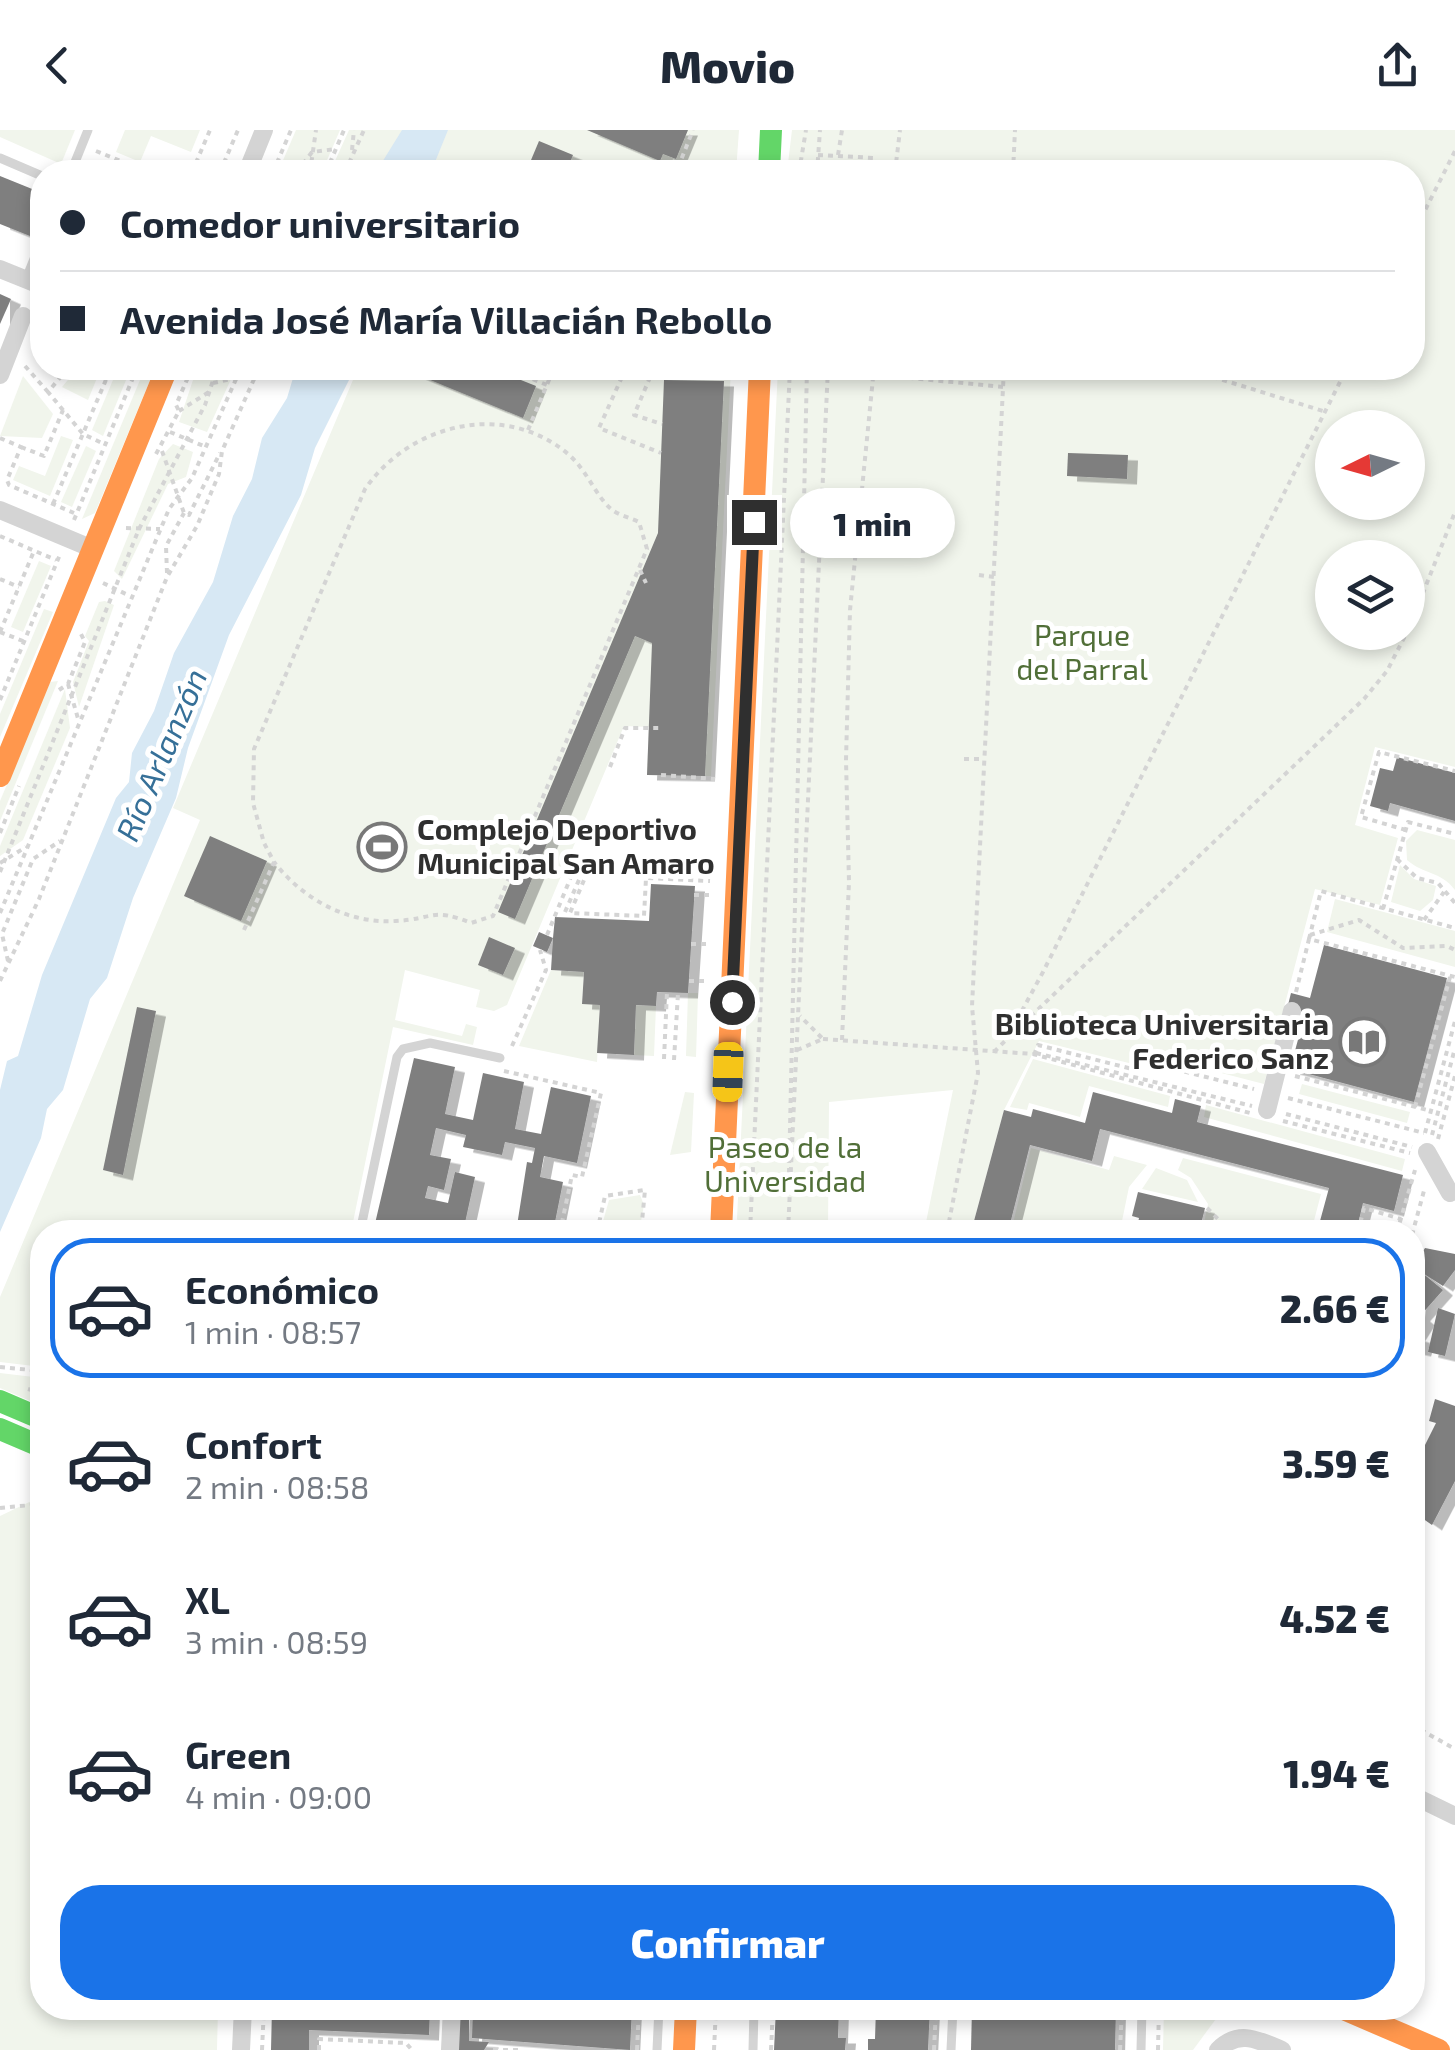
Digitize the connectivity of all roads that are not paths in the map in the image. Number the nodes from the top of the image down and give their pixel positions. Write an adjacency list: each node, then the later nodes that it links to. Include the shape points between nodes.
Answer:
1 (88, 130): 5 (lane)
2 (264, 130): 6 (street)
3 (771, 130): 7 (main road)
4 (0, 158): 8 (lane)
5 (75, 160)
6 (252, 160)
7 (770, 160)
8 (30, 171)
9 (0, 269): 10 (street)
10 (30, 281)
11 (23, 316): 12 (street)
12 (0, 375)
13 (163, 380): 16 (main road)
14 (759, 380): 24 (main road)
15 (0, 510): 16 (street)
16 (93, 550): 17 (main road)
17 (7, 772)
18 (1294, 1003): 20 (street)
19 (500, 1058): 23 (lane, via 430,1042 403,1049)
20 (1267, 1110)
21 (1428, 1150): 22 (street)
22 (1450, 1193)
23 (363, 1220)
24 (722, 1220)
25 (0, 1401): 26 (main road)
26 (30, 1414)
27 (0, 1429): 28 (main road)
28 (30, 1443)
29 (1425, 1801): 30 (street)
30 (1455, 1816)
31 (242, 2020): 39 (street)
32 (451, 2020): 40 (street)
33 (658, 2020): 41 (lane)
34 (685, 2020): 42 (main road)
35 (754, 2020): 43 (lane)
36 (952, 2020): 44 (lane)
37 (1142, 2020): 45 (lane)
38 (1369, 2020): 48 (main road)
39 (241, 2050)
40 (450, 2050)
41 (657, 2050)
42 (684, 2050)
43 (753, 2050)
44 (951, 2050)
45 (1141, 2050)
46 (1218, 2050): 47 (street, via 1244,2036)
47 (1282, 2050)
48 (1439, 2050)

